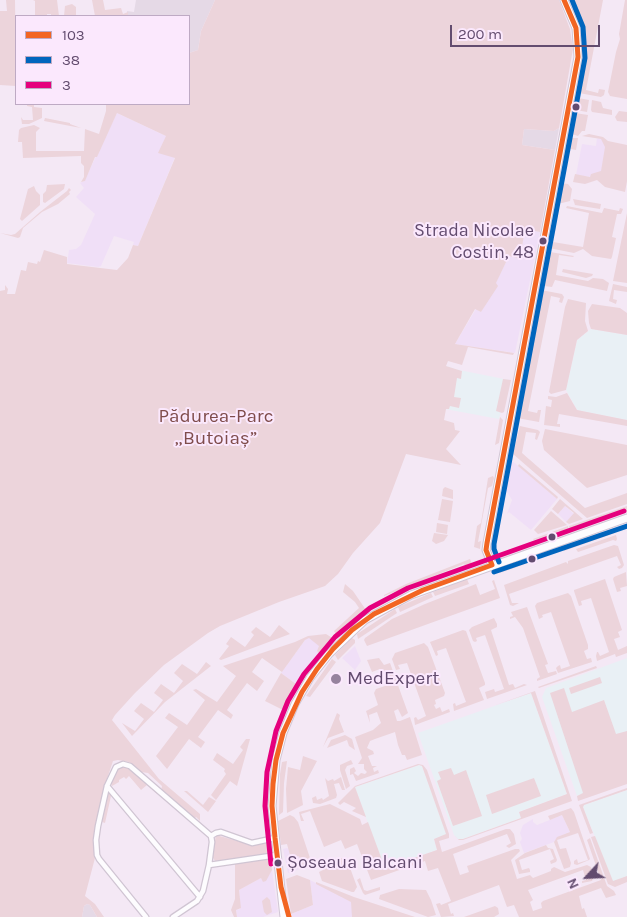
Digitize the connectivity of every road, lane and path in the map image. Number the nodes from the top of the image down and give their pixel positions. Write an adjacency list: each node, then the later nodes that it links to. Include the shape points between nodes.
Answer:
1 (564, 0): 3 (main road, via 576,28 578,57 487,543)
2 (627, 518): 3 (main road)
3 (492, 565): 6 (main road, via 423,590 374,614 340,642 317,669 295,704 280,746 272,806)
4 (107, 786): 5 (street, via 116,767 130,766); 10 (street); 11 (street, via 96,840 97,855)
5 (210, 836): 6 (street, via 221,832 252,842); 8 (street)
6 (275, 838): 7 (main road)
7 (277, 855): 8 (street); 9 (main road)
8 (209, 865): 10 (street)
9 (282, 887): 13 (main road); 14 (main road)
10 (200, 897): 12 (street)
11 (146, 917)
12 (173, 917)
13 (284, 917)
14 (289, 917)

